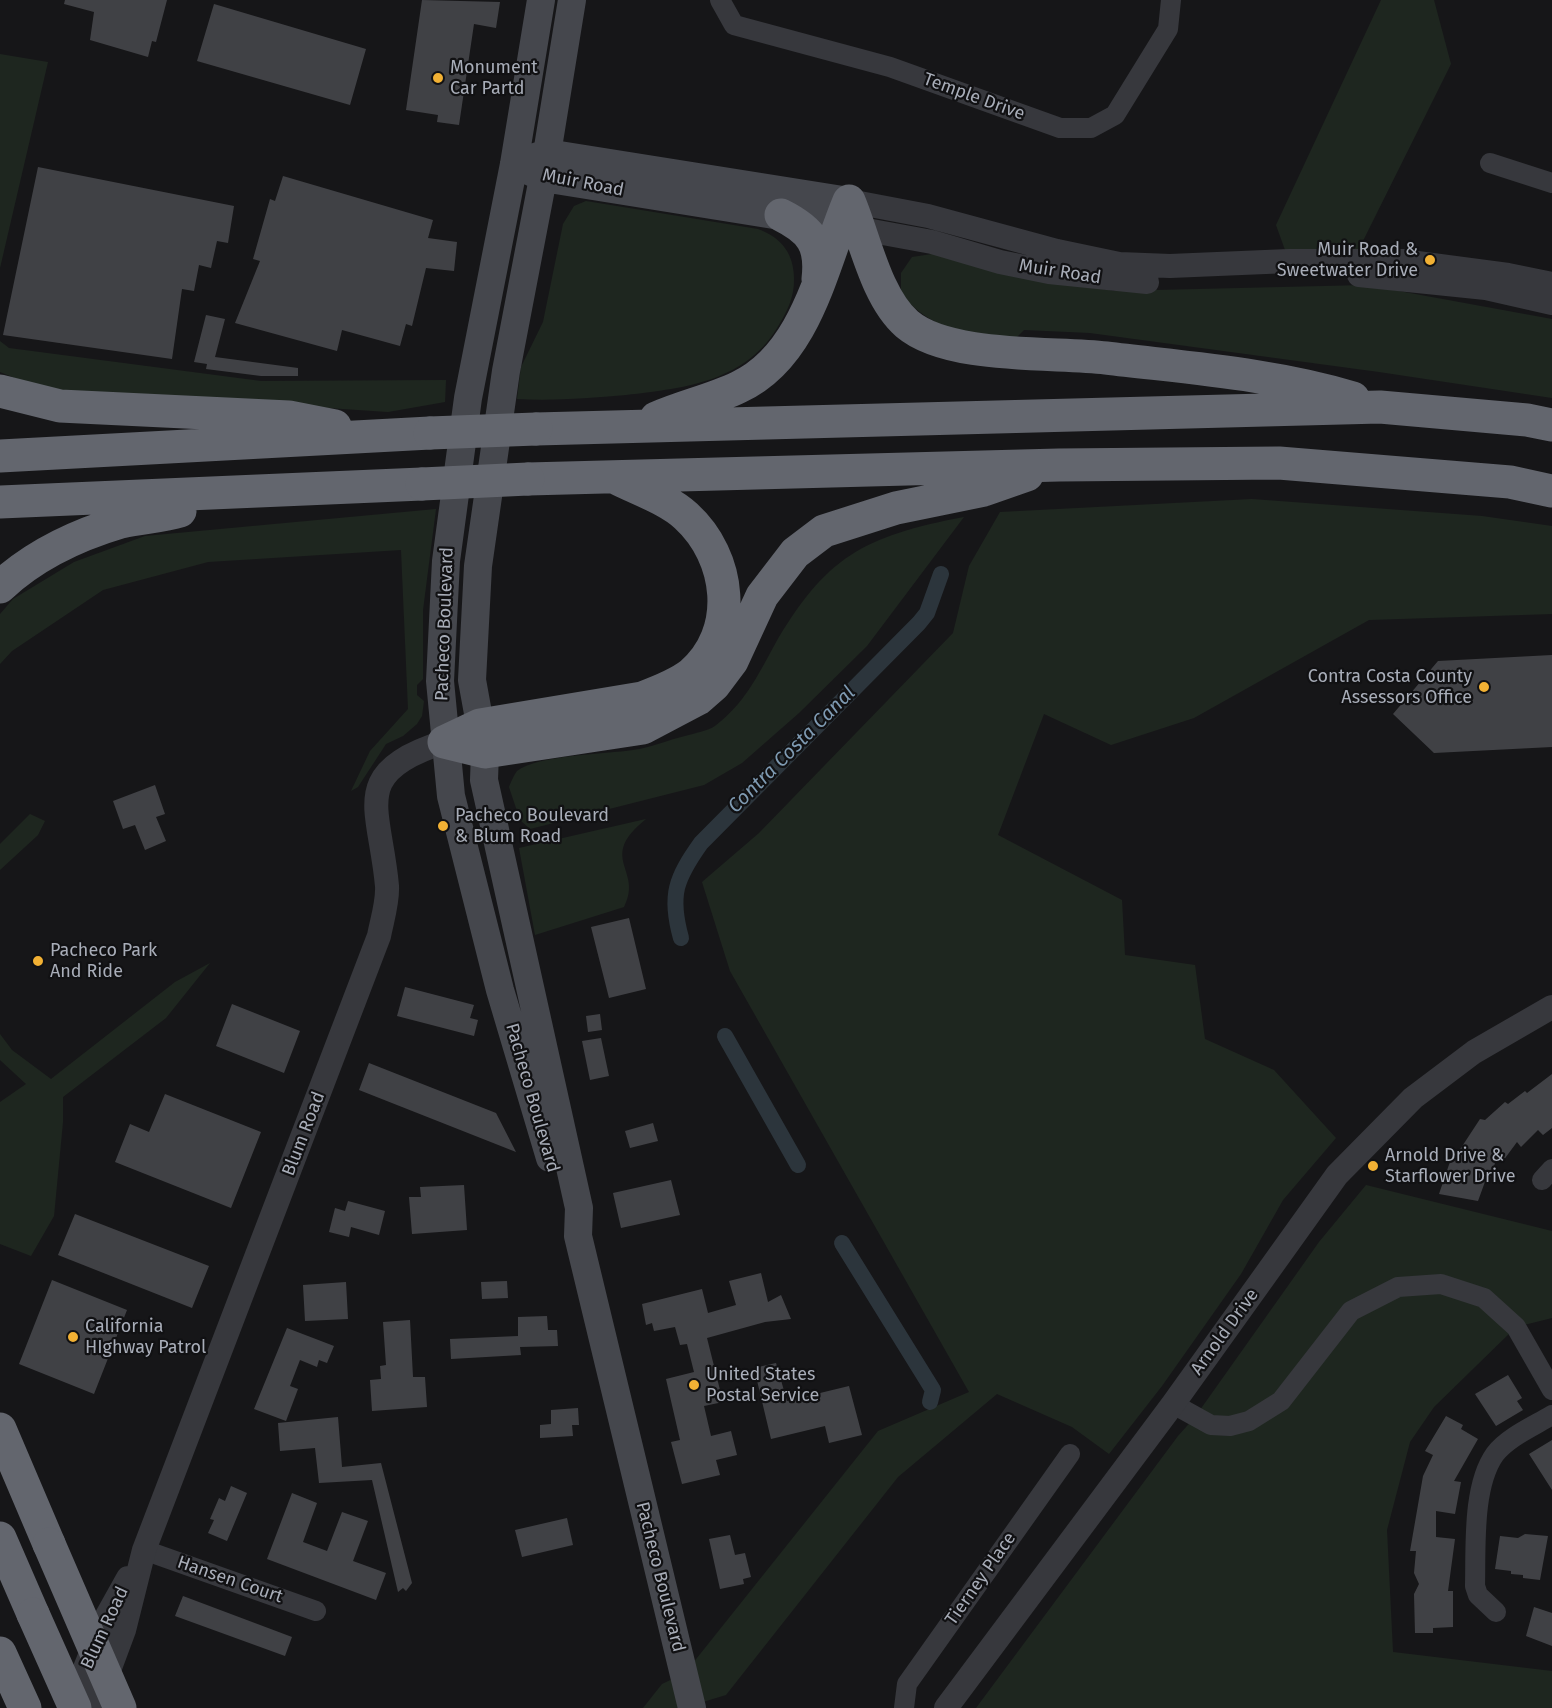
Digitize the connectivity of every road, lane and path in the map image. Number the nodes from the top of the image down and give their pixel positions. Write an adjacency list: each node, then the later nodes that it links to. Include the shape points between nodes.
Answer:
1 (541, 0): 6 (main road, Pacheco Boulevard)
2 (572, 0): 7 (main road, Pacheco Boulevard)
3 (720, 0): 4 (street, Temple Drive, via 734,25 890,67 1060,128 1091,128 1115,115 1168,29)
4 (1171, 0)
5 (1490, 163): 8 (street)
6 (514, 164): 7 (main road, Muir Road); 29 (main road, Pacheco Boulevard, via 468,398 446,561 440,681)
7 (545, 165): 9 (main road, Muir Road); 10 (main road, Muir Road); 28 (main road, Pacheco Boulevard, via 506,371 478,563 472,680)
8 (1552, 183)
9 (781, 215): 10 (main road, Muir Road); 11 (highway, via 802,226 815,244 820,259)
10 (850, 219): 11 (highway); 12 (street, Muir Road, via 928,216 1119,264 1402,261); 13 (street, Muir Road, via 1000,262 1115,280 1163,283 1360,275); 17 (highway, via 890,305 908,325 940,342 1306,384)
11 (818, 282): 19 (highway, via 792,340 763,371 740,387)
12 (1552, 284)
13 (1486, 288): 14 (street); 15 (street, Muir Road)
14 (1552, 294)
15 (1552, 303)
16 (0, 390): 20 (highway, via 60,406 290,417)
17 (1380, 406): 18 (highway); 19 (highway)
18 (1552, 425)
19 (636, 426): 20 (highway, bridge)
20 (378, 435): 21 (highway)
21 (0, 456)
22 (1059, 465): 23 (highway); 24 (highway, via 1280,463 1510,482); 28 (highway, via 984,490 896,508 824,531 795,554 762,596 732,661 714,685 698,699 643,728)
23 (613, 477): 25 (highway, bridge); 28 (highway, via 685,515 707,538 721,567 723,585 722,619 711,649 691,674 642,698)
24 (1552, 491)
25 (237, 492): 26 (highway); 27 (highway, via 168,515 123,522 59,545)
26 (0, 502)
27 (0, 587)
28 (483, 738): 29 (highway); 31 (main road, Pacheco Boulevard, via 484,780 579,1208)
29 (444, 742): 31 (main road, Pacheco Boulevard, via 451,796 500,990 565,1213); 38 (street, Blum Road, via 394,764 379,781 376,811 387,889 379,936)
30 (1552, 1007): 33 (street, Arnold Drive, via 1474,1052 1413,1098 1359,1151 1308,1213)
31 (578, 1236): 47 (main road, Pacheco Boulevard)
32 (1552, 1390): 33 (street, via 1516,1327 1484,1298 1441,1284 1398,1287 1351,1311 1281,1401 1249,1421 1211,1425)
33 (1173, 1404): 49 (street, Arnold Drive)
34 (1552, 1415): 40 (street, via 1495,1454 1485,1476 1480,1494 1475,1586 1478,1595)
35 (0, 1429): 46 (highway, bridge)
36 (1070, 1454): 48 (street, Tierney Place, via 907,1684)
37 (0, 1538): 44 (highway, bridge)
38 (144, 1550): 39 (street, Hansen Court); 43 (street, Blum Road, via 104,1621); 45 (street, Blum Road, via 124,1630)
39 (316, 1611)
40 (1496, 1612)
41 (2, 1660): 42 (highway)
42 (25, 1708)
43 (69, 1708)
44 (75, 1708)
45 (95, 1708)
46 (120, 1708)
47 (692, 1708)
48 (904, 1708)
49 (946, 1708)

